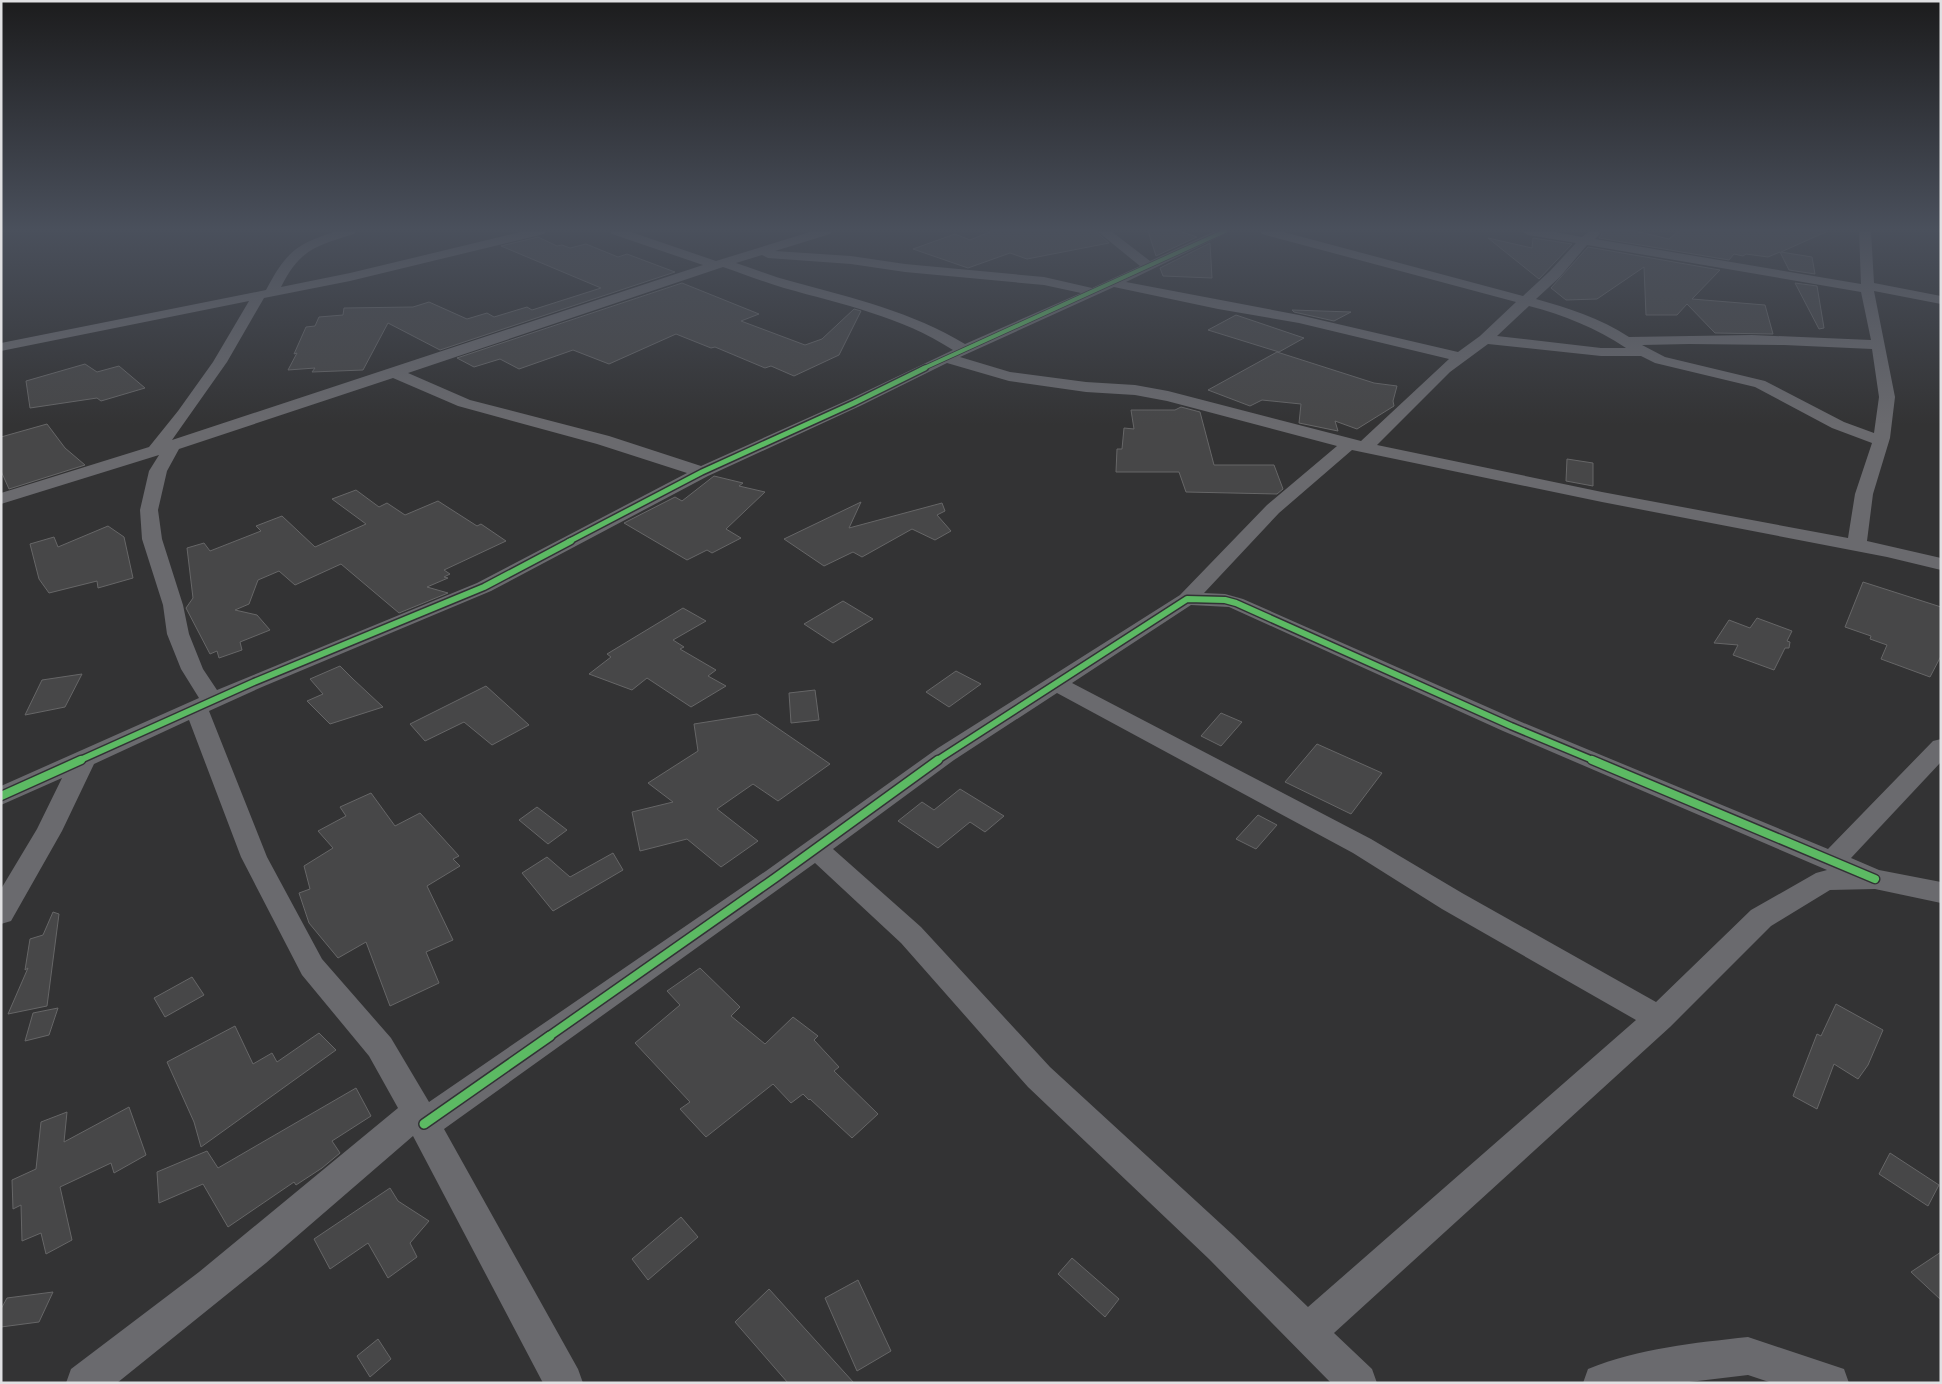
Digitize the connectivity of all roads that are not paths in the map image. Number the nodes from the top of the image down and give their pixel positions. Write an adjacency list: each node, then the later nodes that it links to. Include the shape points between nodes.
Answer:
1 (257, 296): 16 (street)
2 (264, 296): 24 (street)
3 (625, 296): 21 (street)
4 (826, 296): 17 (street, via 901,317)
5 (1086, 296): 17 (street)
6 (1170, 296): 19 (street, via 1299,319)
7 (1510, 296): 11 (street)
8 (1532, 296): 11 (street)
9 (1869, 296): 15 (street)
10 (1914, 296): 12 (street)
11 (1527, 300): 13 (street); 14 (street, via 1581,317)
12 (1941, 300)
13 (1485, 339): 18 (street, via 1601,352); 19 (street)
14 (1625, 341): 15 (street, via 1764,339); 18 (street)
15 (1879, 345): 22 (street, via 1887,397)
16 (1, 347)
17 (964, 350): 20 (street)
18 (1644, 352): 22 (street, via 1660,360 1760,384 1838,425)
19 (1461, 357): 23 (street)
20 (945, 358): 23 (street, via 1009,376 1168,396); 25 (street)
21 (394, 373): 24 (street); 25 (street, via 464,402 603,440)
22 (1881, 442): 27 (street, via 1864,494)
23 (1357, 445): 27 (street, via 1602,497); 29 (street, via 1273,509)
24 (164, 448): 26 (street); 31 (street, via 149,510 152,539 173,605 178,634)
25 (702, 472): 31 (street, via 484,587)
26 (1, 499)
27 (1857, 545): 28 (street)
28 (1941, 564)
29 (1186, 598): 30 (street); 36 (street, via 1236,603 1511,726)
30 (1057, 684): 35 (street, via 946,754); 40 (street, via 1362,846)
31 (205, 704): 33 (street); 41 (street, via 254,857 312,967 380,1047)
32 (1941, 747): 36 (street)
33 (83, 761): 34 (street); 39 (street, via 49,831)
34 (1, 796)
35 (816, 849): 41 (street); 42 (street, via 911,935 1039,1077)
36 (1832, 861): 37 (street)
37 (1875, 879): 38 (street); 40 (street, via 1825,880 1761,918)
38 (1941, 894)
39 (1, 913)
40 (1659, 1018): 42 (street)
41 (420, 1118): 43 (street); 44 (street)
42 (1307, 1332): 45 (street)
43 (85, 1383)
44 (564, 1383)
45 (1358, 1383)
46 (1602, 1383): 47 (street, via 1663,1366 1748,1356)
47 (1830, 1383)

